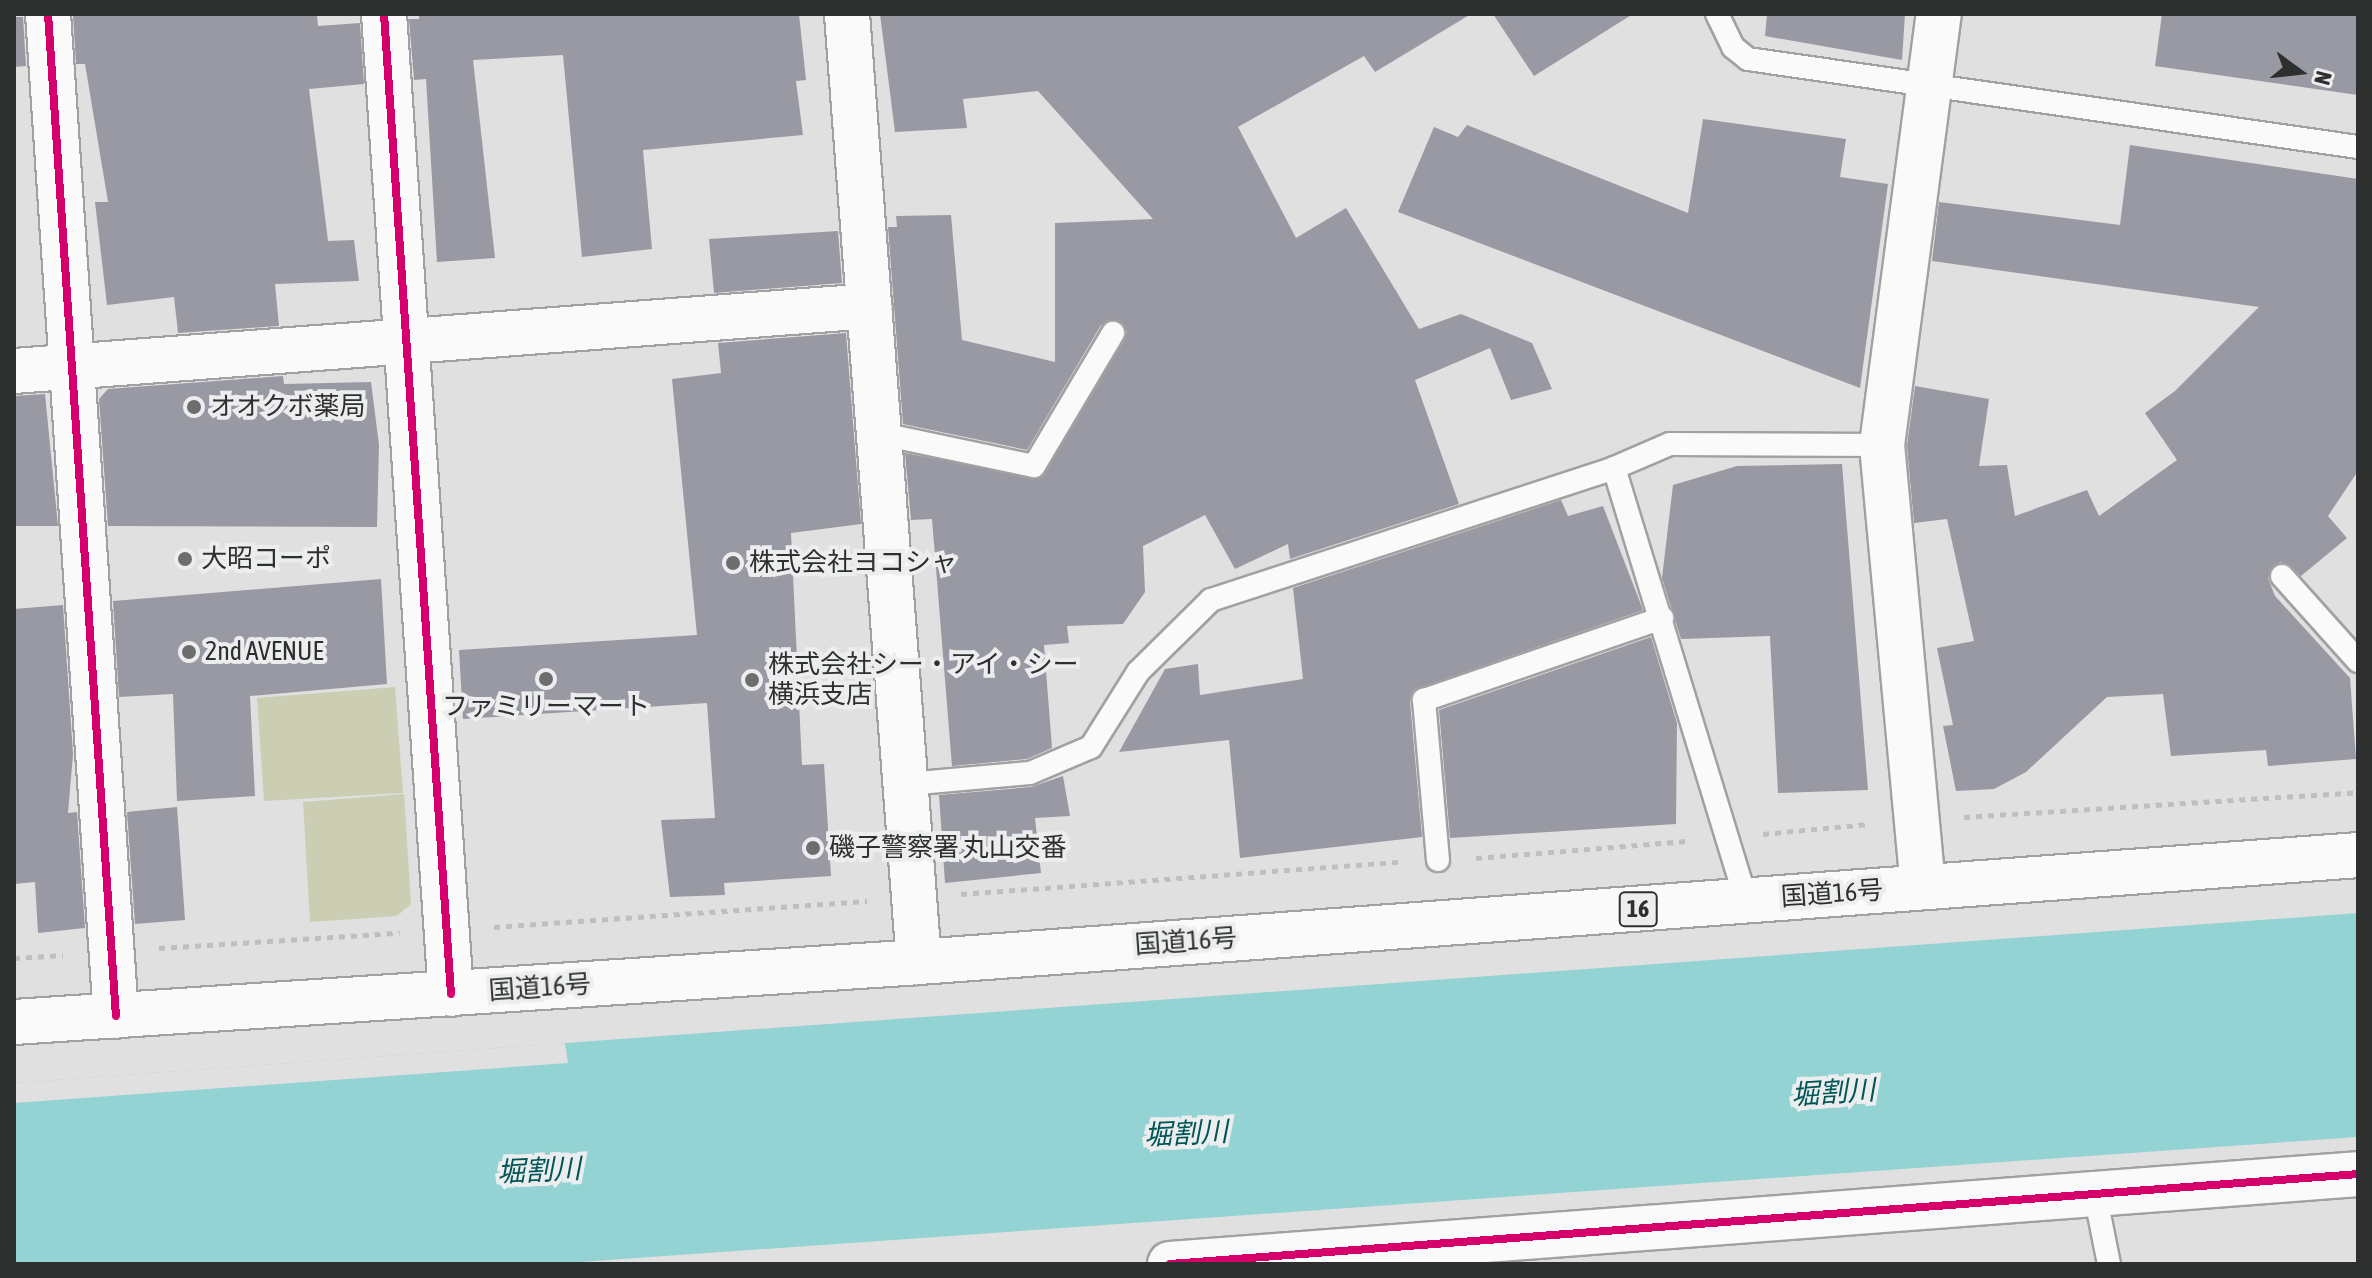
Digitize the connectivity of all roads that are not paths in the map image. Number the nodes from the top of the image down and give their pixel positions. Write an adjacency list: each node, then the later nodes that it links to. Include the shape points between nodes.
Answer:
1 (48, 14): 11 (main road)
2 (384, 14): 10 (main road)
3 (847, 14): 8 (main road)
4 (1717, 14): 6 (lane, via 1733,47 1748,59)
5 (1939, 14): 6 (main road)
6 (1929, 84): 7 (lane); 14 (main road)
7 (2358, 147)
8 (870, 306): 10 (main road); 13 (main road)
9 (1113, 333): 13 (lane, via 1034,466)
10 (406, 342): 11 (main road); 25 (main road)
11 (73, 367): 12 (main road); 26 (main road)
12 (14, 371)
13 (877, 433): 19 (main road)
14 (1882, 445): 15 (lane, via 1670,444); 22 (main road)
15 (1614, 468): 17 (lane); 19 (lane, via 1211,600 1138,672 1091,747 1030,773)
16 (2282, 576): 18 (lane)
17 (1662, 618): 21 (lane, via 1424,700); 23 (lane)
18 (2358, 661)
19 (907, 784): 24 (main road)
20 (2358, 855): 22 (main road, 国道16号 / 16)
21 (1438, 860)
22 (1923, 887): 23 (main road, 国道16号 / 16)
23 (1746, 901): 24 (main road, 国道16号 / 16)
24 (919, 962): 25 (main road, 国道16号 / 16)
25 (451, 994): 26 (main road, 国道16号 / 16)
26 (116, 1016): 27 (main road, 国道16号 / 16)
27 (14, 1022)
28 (2358, 1174): 29 (main road)
29 (2095, 1194): 30 (main road); 32 (lane)
30 (1270, 1260): 31 (main road)
31 (1170, 1264)
32 (2109, 1264)

